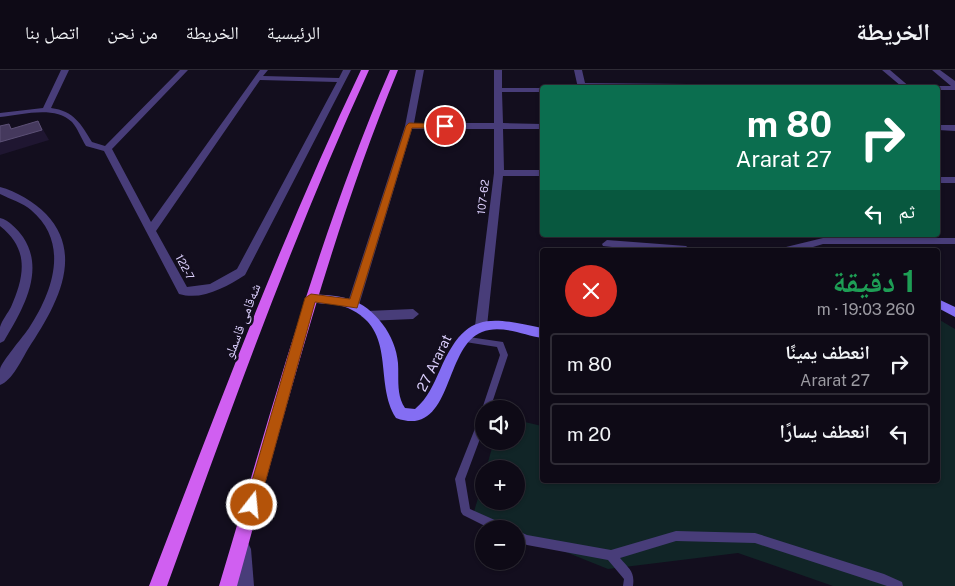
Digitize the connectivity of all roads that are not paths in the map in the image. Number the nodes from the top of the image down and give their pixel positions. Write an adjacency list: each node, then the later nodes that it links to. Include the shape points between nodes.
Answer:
1 (64, 70): 20 (street)
2 (184, 70): 27 (street)
3 (264, 70): 12 (street)
4 (347, 70): 13 (street, 122-7)
5 (364, 70): 58 (main road, شەقامی قاسملو, via 266,299)
6 (394, 70): 41 (main road)
7 (420, 70): 22 (street)
8 (498, 70): 18 (street, 107-62)
9 (578, 70): 15 (street)
10 (886, 70): 16 (street)
11 (936, 70): 14 (street)
12 (258, 78): 13 (street); 34 (street)
13 (342, 80): 34 (street, 122-7, via 241,272 218,287 184,291)
14 (954, 83): 17 (street)
15 (582, 85)
16 (904, 85)
17 (940, 87)
18 (498, 90): 19 (street); 23 (street, 107-62)
19 (540, 90)
20 (47, 109): 21 (street); 27 (street, via 74,120 89,144)
21 (0, 115)
22 (409, 126): 23 (street); 43 (street)
23 (498, 126): 24 (street); 28 (street, 107-62)
24 (540, 126)
25 (940, 128): 26 (street)
26 (955, 128)
27 (107, 148): 34 (street, 122-7)
28 (499, 173): 29 (street); 47 (street, 107-62)
29 (540, 173)
30 (940, 180): 31 (street)
31 (955, 180)
32 (0, 190): 51 (street, via 28,202 46,218 55,231 60,255 59,274 50,304 34,333)
33 (0, 221): 49 (street, via 22,244 28,273 17,307)
34 (151, 230)
35 (890, 238): 36 (street); 37 (street)
36 (806, 240): 40 (street)
37 (955, 241)
38 (607, 243): 39 (street)
39 (663, 248)
40 (793, 248)
41 (311, 298): 43 (street, 27 Ararat); 56 (main road)
42 (940, 304): 44 (street)
43 (353, 305): 46 (street, 27 Ararat)
44 (955, 313)
45 (413, 314): 46 (street)
46 (367, 316): 50 (street, 27 Ararat, via 375,322 391,358 394,405 401,414 418,415 430,406 456,345)
47 (481, 326): 48 (street, via 511,326); 50 (street, 27 Ararat, via 467,332)
48 (540, 333)
49 (0, 338)
50 (462, 339): 52 (lane, via 500,344 504,355)
51 (0, 379)
52 (489, 400)
53 (475, 440): 54 (lane, via 460,479 466,512)
54 (483, 520)
55 (525, 539): 57 (lane)
56 (241, 543): 59 (main road); 60 (street)
57 (611, 555): 61 (lane, via 629,577); 62 (lane, via 676,536 756,538)
58 (158, 586)
59 (228, 586)
60 (245, 586)
61 (628, 586)
62 (898, 586)

